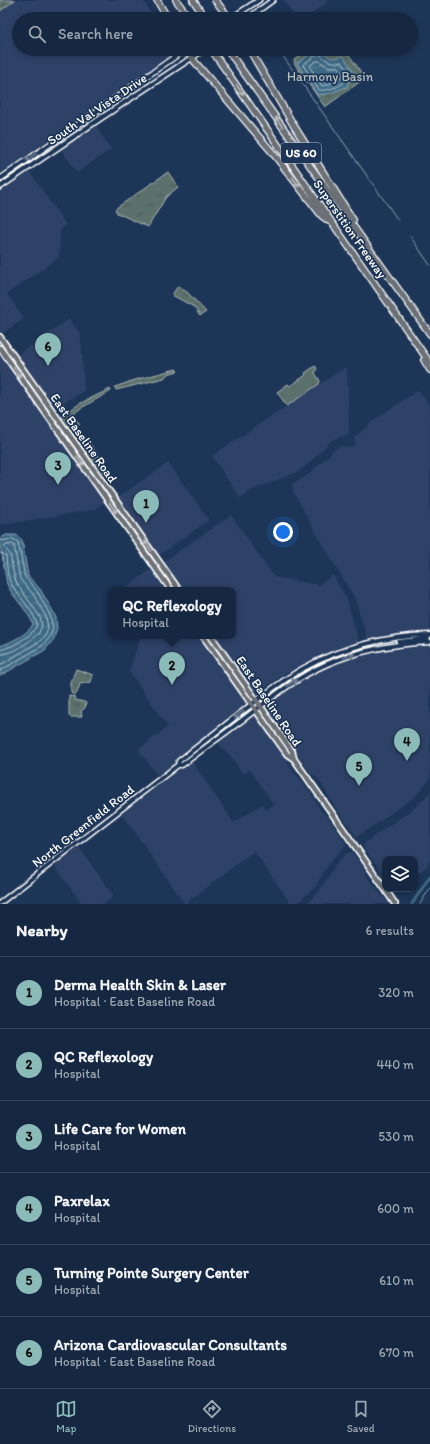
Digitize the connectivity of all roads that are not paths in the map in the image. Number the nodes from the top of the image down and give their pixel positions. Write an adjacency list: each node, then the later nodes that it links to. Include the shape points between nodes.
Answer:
1 (157, 0): 7 (highway)
2 (176, 0): 8 (highway)
3 (193, 0): 9 (highway)
4 (215, 0): 10 (highway)
5 (259, 0): 11 (main road)
6 (273, 0): 12 (main road)
7 (164, 12)
8 (185, 12)
9 (201, 12)
10 (224, 12)
11 (241, 12)
12 (257, 12)
13 (176, 56): 19 (main road, South Val Vista Drive, one-way to 19)
14 (195, 56): 18 (main road, South Val Vista Drive)
15 (216, 56): 21 (highway, Superstition Freeway / US 60, one-way to 21)
16 (232, 56): 22 (highway, Superstition Freeway / US 60, one-way to 16)
17 (253, 56): 22 (highway)
18 (192, 58): 20 (main road, South Val Vista Drive); 21 (highway, one-way to 21, via 290,173 322,216)
19 (0, 179)
20 (0, 187)
21 (335, 227): 23 (highway, Superstition Freeway / US 60)
22 (375, 257): 24 (highway, Superstition Freeway / US 60)
23 (404, 327): 27 (highway); 28 (highway)
24 (430, 334)
25 (0, 338): 29 (main road, East Baseline Road)
26 (0, 348): 30 (main road, East Baseline Road, one-way to 30)
27 (430, 363)
28 (430, 370)
29 (129, 519): 30 (main road); 32 (main road, East Baseline Road, one-way to 29)
30 (124, 523): 31 (main road, East Baseline Road)
31 (169, 587)
32 (177, 587)
33 (430, 636): 37 (main road, via 427,639 404,641); 38 (main road, North Greenfield Road, via 387,639 336,654 301,670)
34 (206, 639): 39 (main road, East Baseline Road)
35 (213, 639): 38 (main road, East Baseline Road)
36 (430, 641): 37 (main road)
37 (389, 646): 40 (main road, North Greenfield Road, one-way to 37, via 293,683 326,665 356,653)
38 (257, 700): 39 (main road, North Greenfield Road); 40 (main road, East Baseline Road)
39 (252, 704): 41 (main road, East Baseline Road); 42 (main road, North Greenfield Road, one-way to 42)
40 (260, 706): 41 (main road, North Greenfield Road); 46 (main road, East Baseline Road, via 292,751)
41 (256, 710): 43 (main road, North Greenfield Road); 46 (main road, East Baseline Road, via 287,754)
42 (211, 736): 43 (main road); 44 (main road, North Greenfield Road)
43 (216, 739): 45 (main road, North Greenfield Road)
44 (192, 751): 45 (main road); 47 (main road, North Greenfield Road, via 179,761)
45 (197, 753): 47 (main road, North Greenfield Road)
46 (294, 759): 48 (main road, East Baseline Road)
47 (178, 765): 50 (main road, North Greenfield Road)
48 (382, 885)
49 (387, 892): 51 (main road, East Baseline Road)
50 (0, 903)
51 (396, 904)

